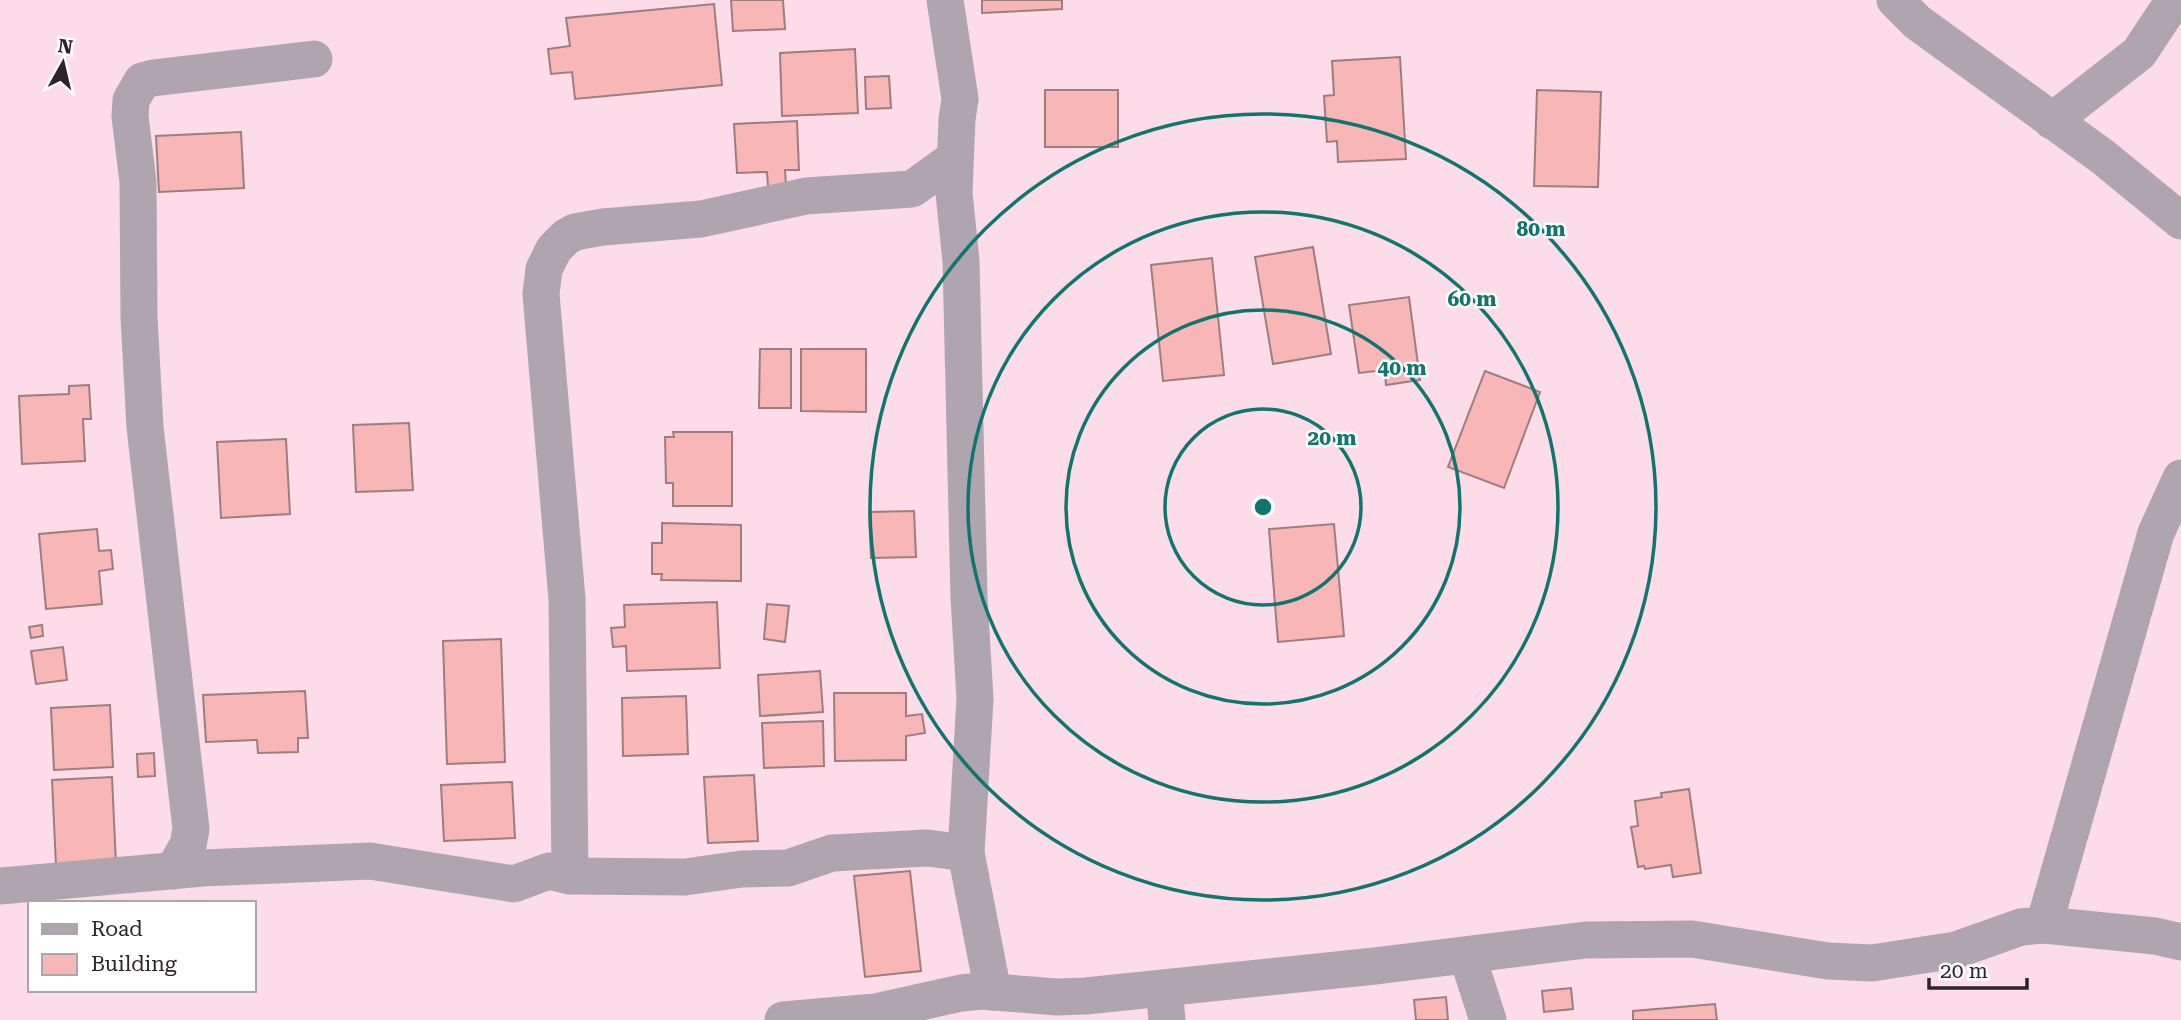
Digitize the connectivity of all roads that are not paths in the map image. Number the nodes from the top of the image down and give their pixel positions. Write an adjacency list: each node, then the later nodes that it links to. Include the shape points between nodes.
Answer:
1 (945, 0): 6 (street, via 960,99)
2 (1895, 0): 5 (street, via 1917,22)
3 (2174, 0): 5 (street, via 2139,53)
4 (314, 59): 12 (street, via 153,78 142,81 131,100 145,427 191,829 188,845)
5 (2052, 121): 8 (street)
6 (955, 158): 7 (street); 9 (street)
7 (912, 189): 9 (street); 13 (street, via 806,196 701,219 575,232 554,249 544,269 541,294 566,599)
8 (2181, 221)
9 (957, 224): 11 (street, via 975,699)
10 (2181, 478): 15 (street, via 2156,533)
11 (966, 853): 13 (street, via 927,848 832,853 788,868 685,877); 18 (street)
12 (173, 871): 13 (street, via 370,861 514,884 549,872); 14 (street)
13 (570, 876)
14 (0, 886)
15 (2044, 925): 16 (street); 17 (street, via 1956,950 1872,963 1828,961 1692,939 1586,940)
16 (2181, 942)
17 (1467, 955): 19 (street); 22 (street)
18 (993, 992): 19 (street); 20 (street, via 961,993)
19 (1165, 1004)
20 (833, 1018): 21 (street)
21 (783, 1020)
22 (1488, 1020)

